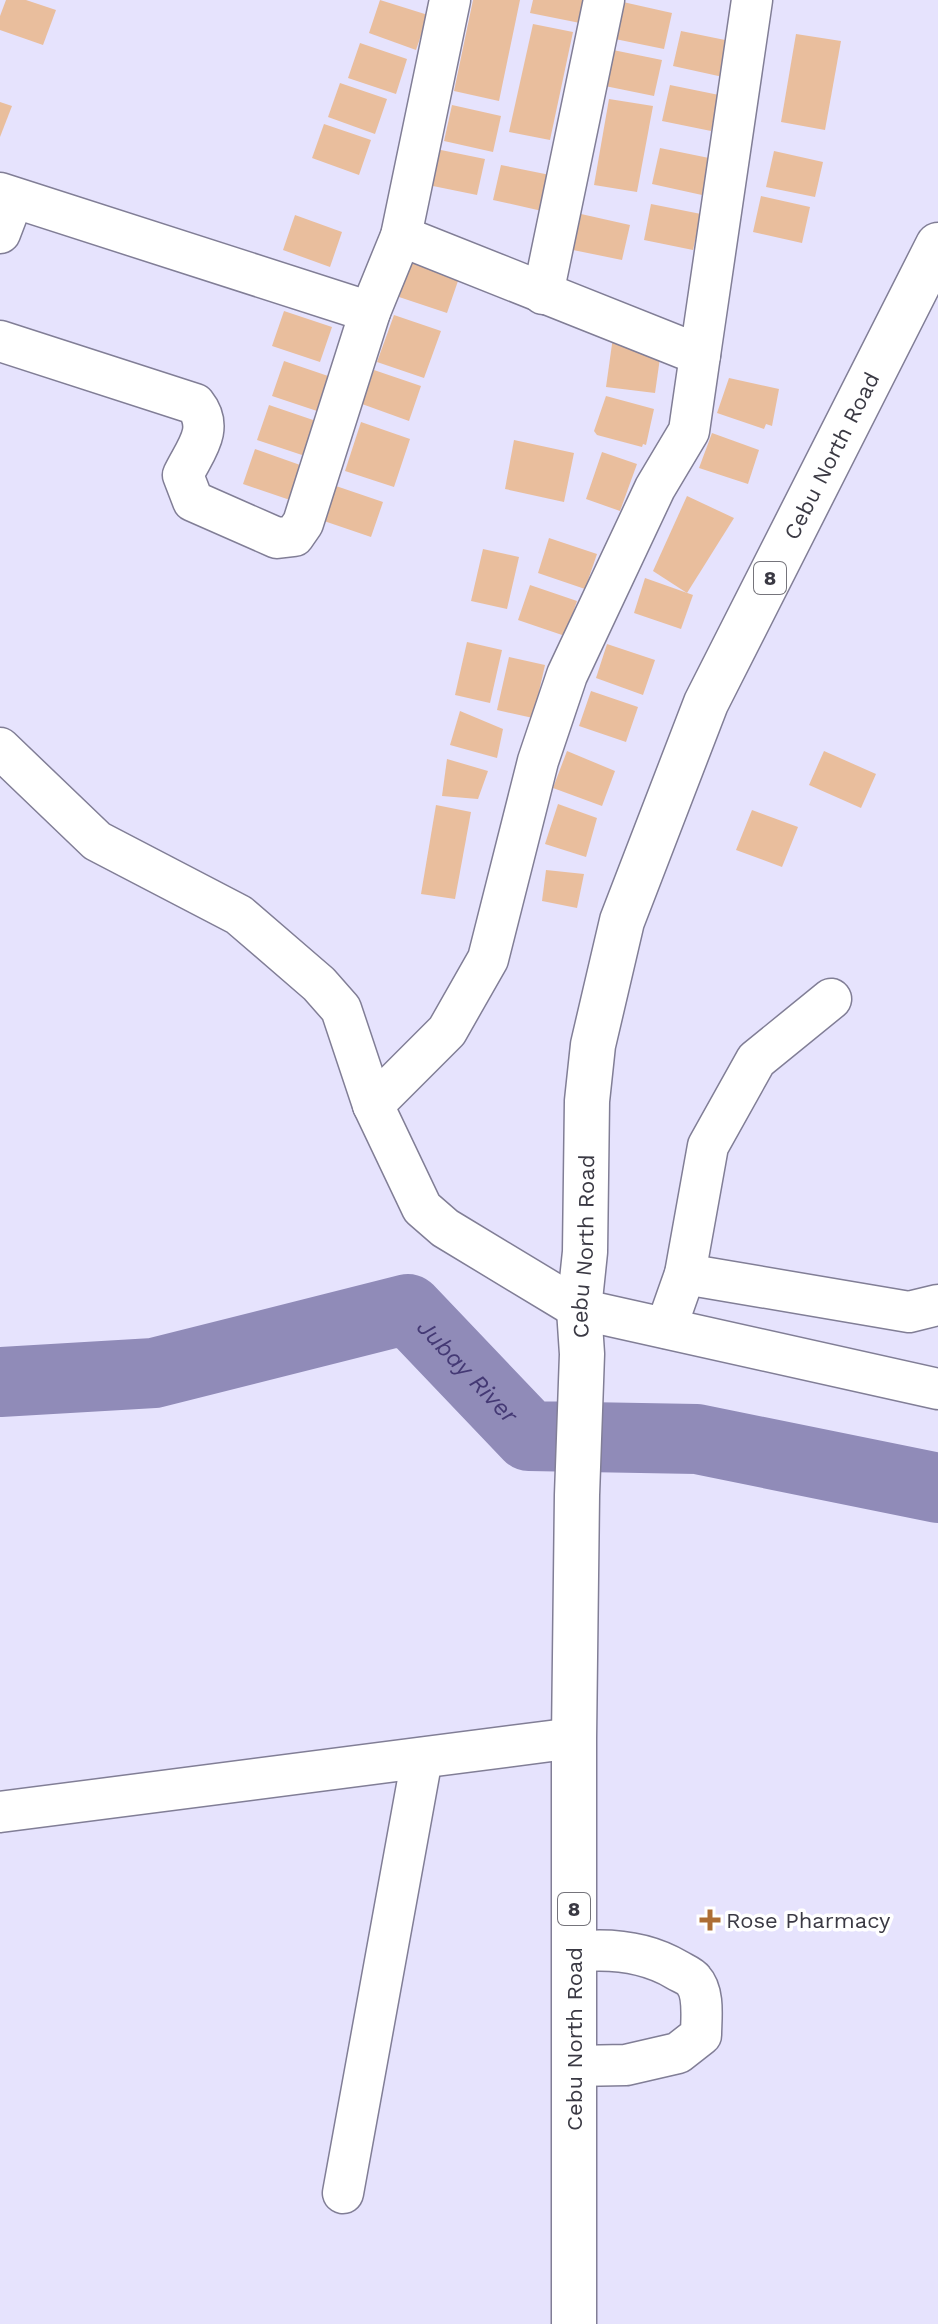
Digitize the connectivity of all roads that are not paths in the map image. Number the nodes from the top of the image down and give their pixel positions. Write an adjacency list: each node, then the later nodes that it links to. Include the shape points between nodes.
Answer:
1 (450, 0): 5 (street)
2 (604, 0): 7 (street)
3 (752, 0): 10 (street)
4 (4, 208): 8 (street)
5 (401, 236): 7 (street); 8 (street)
6 (938, 245): 16 (highway, Cebu North Road / 8, via 706,703 622,921 593,1045)
7 (543, 294): 10 (street)
8 (370, 312): 9 (street, via 303,523 294,536 277,538 193,501 183,475 205,430 195,404)
9 (0, 341)
10 (700, 355): 13 (street, via 689,431 655,488 562,689 538,761 488,959 447,1031)
11 (0, 748): 13 (street, via 97,841 239,915 319,984 341,1009)
12 (831, 999): 14 (street, via 756,1060 708,1146)
13 (373, 1105): 16 (street, via 422,1208 445,1228)
14 (685, 1274): 15 (street, via 909,1312); 17 (street)
15 (938, 1305)
16 (579, 1309): 17 (street); 19 (highway, Cebu North Road / 8)
17 (666, 1328): 18 (street)
18 (938, 1389)
19 (574, 1738): 20 (street); 22 (highway, Cebu North Road / 8)
20 (422, 1758): 21 (street); 24 (street)
21 (0, 1812)
22 (574, 1952): 23 (highway, Cebu North Road / 8); 23 (street, via 636,1953 693,1980 700,1997 701,2035 678,2053 626,2065)
23 (574, 2066): 25 (highway, Cebu North Road / 8)
24 (343, 2193)
25 (574, 2324)

